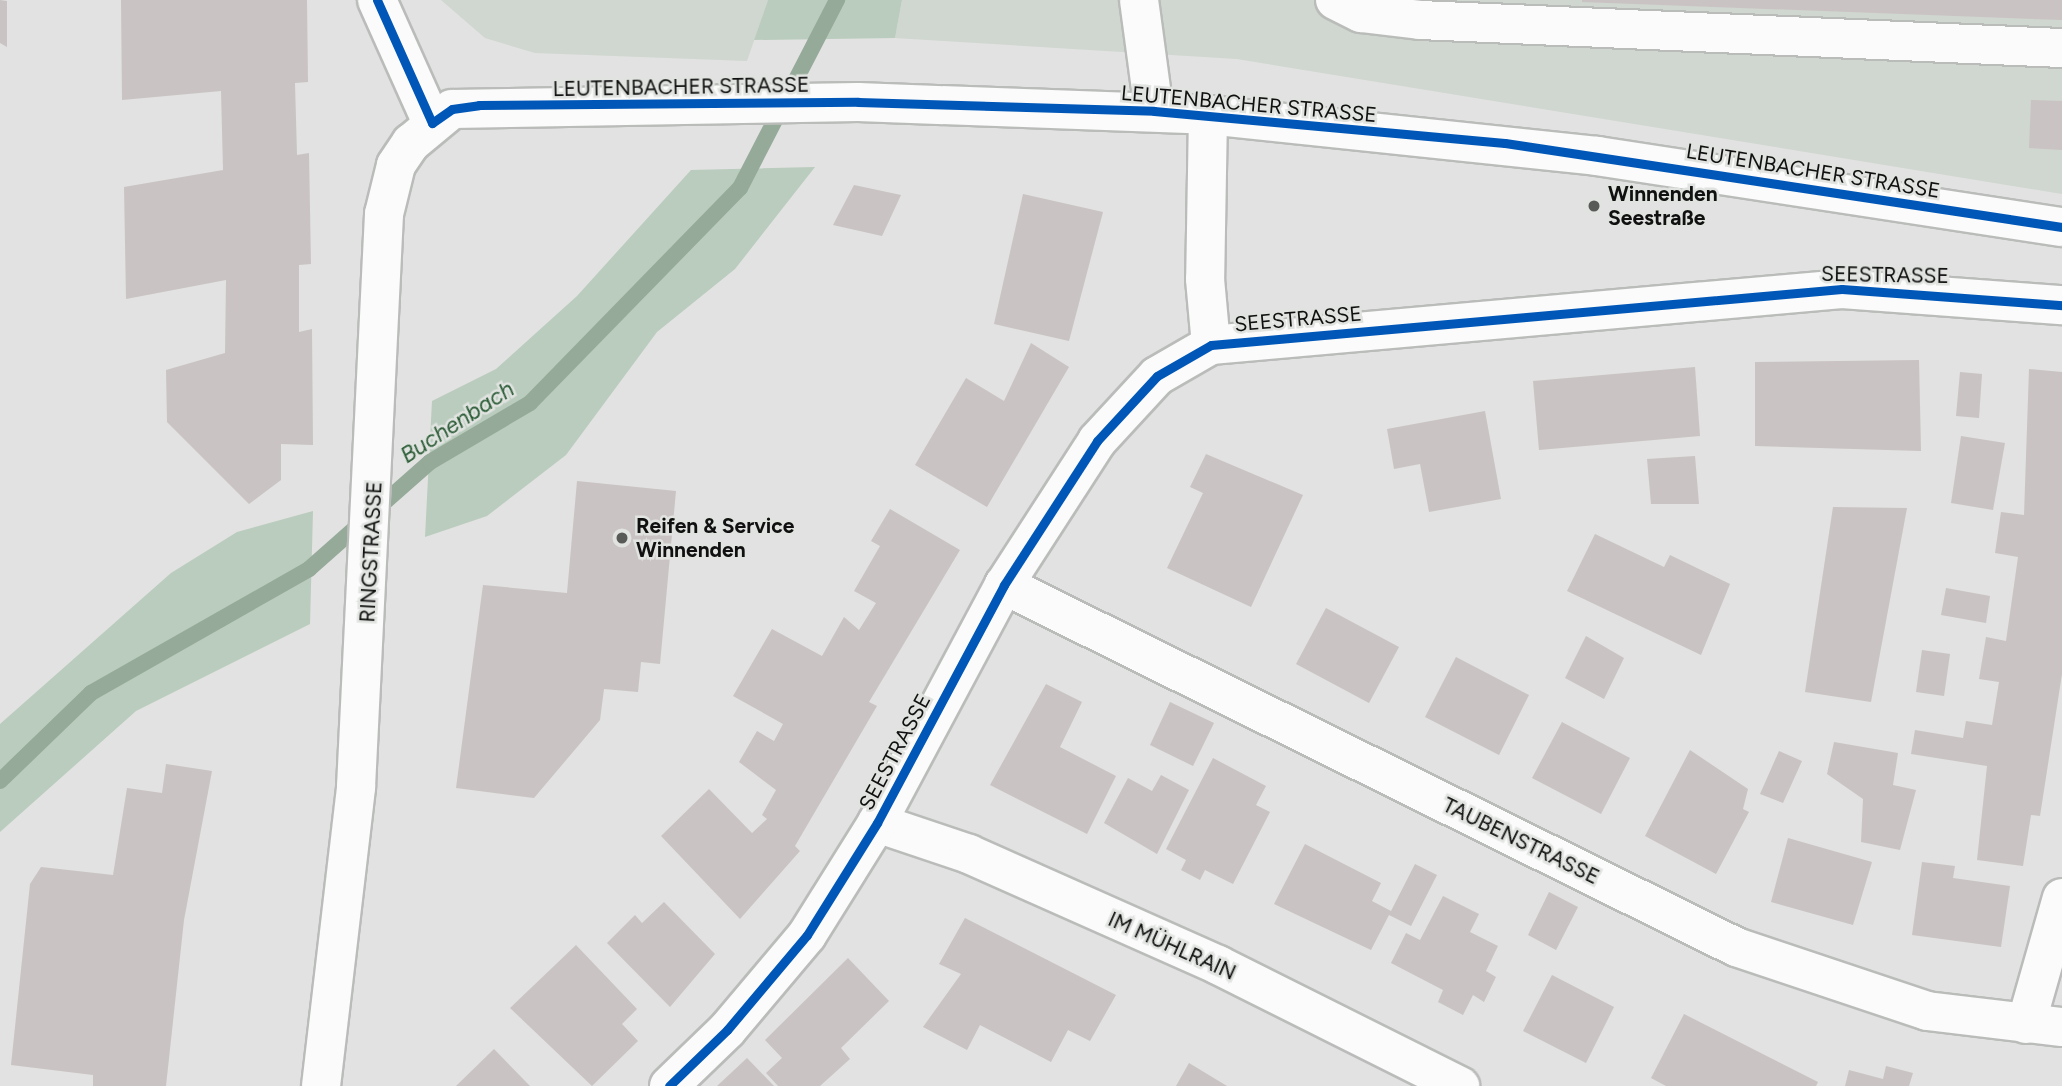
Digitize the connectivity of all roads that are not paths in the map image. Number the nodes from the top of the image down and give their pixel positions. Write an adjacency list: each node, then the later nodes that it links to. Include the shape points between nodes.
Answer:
1 (377, 0): 7 (street)
2 (1139, 0): 5 (street)
3 (1335, 0): 4 (street, via 1361,13 1420,20)
4 (2062, 48)
5 (1154, 111): 6 (street, LEUTENBACHER STRASSE); 7 (street, LEUTENBACHER STRASSE, via 858,102 479,105 452,109)
6 (1208, 115): 8 (street, LEUTENBACHER STRASSE, via 1544,149); 10 (street, SEESTRASSE, via 1205,279)
7 (432, 123): 15 (street, RINGSTRASSE, via 396,165 384,214 370,575 356,788)
8 (2062, 227)
9 (2062, 305): 10 (street, SEESTRASSE, via 1842,289)
10 (1211, 345): 11 (street, SEESTRASSE, via 1157,376 1097,441)
11 (1004, 585): 12 (street, SEESTRASSE); 14 (street, TAUBENSTRASSE, via 1736,947 1927,1011)
12 (877, 822): 16 (street, SEESTRASSE, via 807,935 727,1030); 17 (street, IM MÜHLRAIN, via 969,855 1218,965)
13 (2062, 898): 14 (street)
14 (2044, 1026)
15 (321, 1086)
16 (668, 1086)
17 (1460, 1086)

